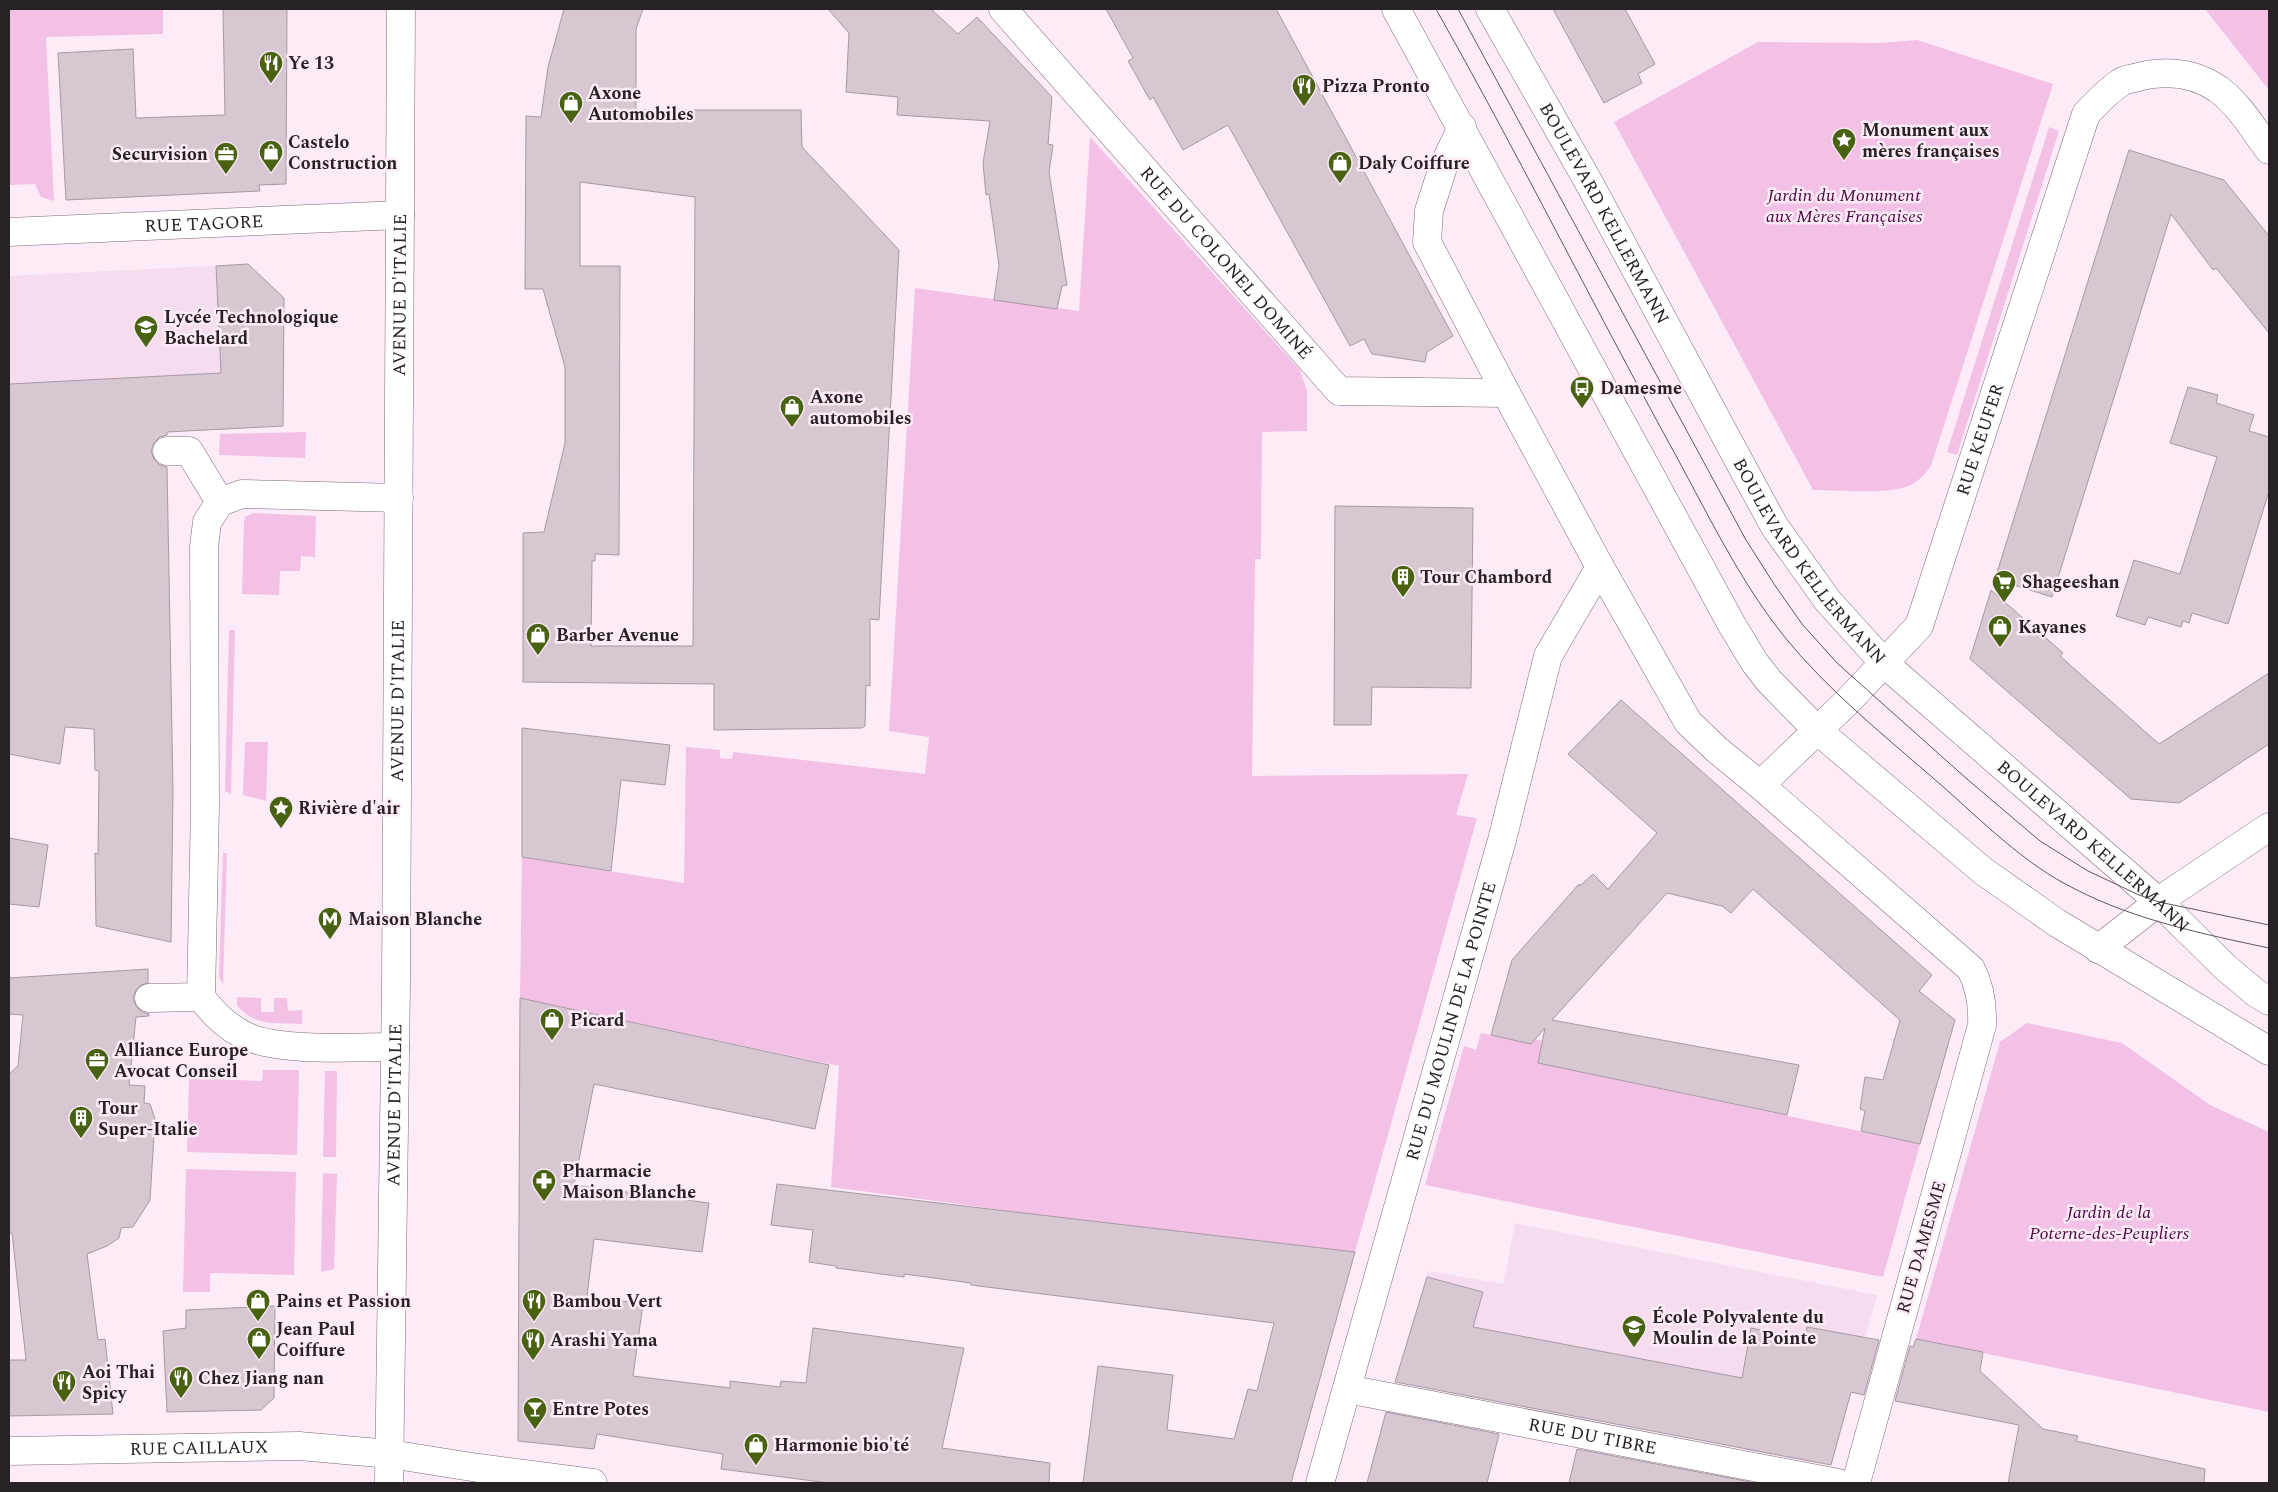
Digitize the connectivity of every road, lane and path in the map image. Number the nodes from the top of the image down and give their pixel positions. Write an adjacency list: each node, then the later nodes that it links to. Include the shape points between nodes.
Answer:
1 (401, 9): 7 (street, AVENUE D'ITALIE)
2 (1003, 9): 9 (street, RUE DU COLONEL DOMINÉ, via 1339,391)
3 (1396, 9): 5 (street)
4 (1495, 10): 14 (street, BOULEVARD KELLERMANN, via 1775,527 1828,601)
5 (1462, 127): 9 (street, via 1443,167 1428,211 1428,242); 15 (street, via 1732,625 1769,681)
6 (2269, 150): 14 (street, RUE KEUFER, via 2218,90 2196,77 2173,72 2122,81 2086,114 1919,626)
7 (400, 214): 8 (street, RUE TAGORE); 11 (street, AVENUE D'ITALIE)
8 (9, 232)
9 (1506, 392): 13 (street)
10 (167, 451): 12 (street, via 189,451)
11 (399, 498): 12 (street, via 242,494); 23 (street, AVENUE D'ITALIE)
12 (220, 502): 20 (street, via 207,522 204,547 205,806)
13 (1600, 567): 16 (street, via 1688,722); 25 (street, RUE DU MOULIN DE LA POINTE, via 1548,656 1502,840)
14 (1885, 664): 15 (street, RUE KEUFER); 18 (street, BOULEVARD KELLERMANN)
15 (1817, 730): 16 (street, RUE KEUFER); 19 (street, via 1983,871)
16 (1760, 784): 32 (street, RUE DAMESME, via 1970,969 1978,984 1983,1010 1982,1025)
17 (2269, 827): 18 (street)
18 (2159, 902): 19 (street); 22 (street, BOULEVARD KELLERMANN, via 2225,967)
19 (2098, 949): 24 (street)
20 (201, 997): 21 (street); 23 (street, via 215,1016 241,1034 268,1042 313,1048)
21 (149, 998)
22 (2269, 1001)
23 (395, 1047): 27 (street, AVENUE D'ITALIE)
24 (2269, 1051)
25 (1347, 1389): 30 (street, RUE DU MOULIN DE LA POINTE); 31 (street, RUE DU TIBRE)
26 (9, 1451): 27 (street, RUE CAILLAUX, via 299,1446)
27 (390, 1454): 28 (street, AVENUE D'ITALIE); 29 (street, RUE CAILLAUX)
28 (389, 1483)
29 (593, 1483)
30 (1320, 1483)
31 (1838, 1483)
32 (1856, 1483)

